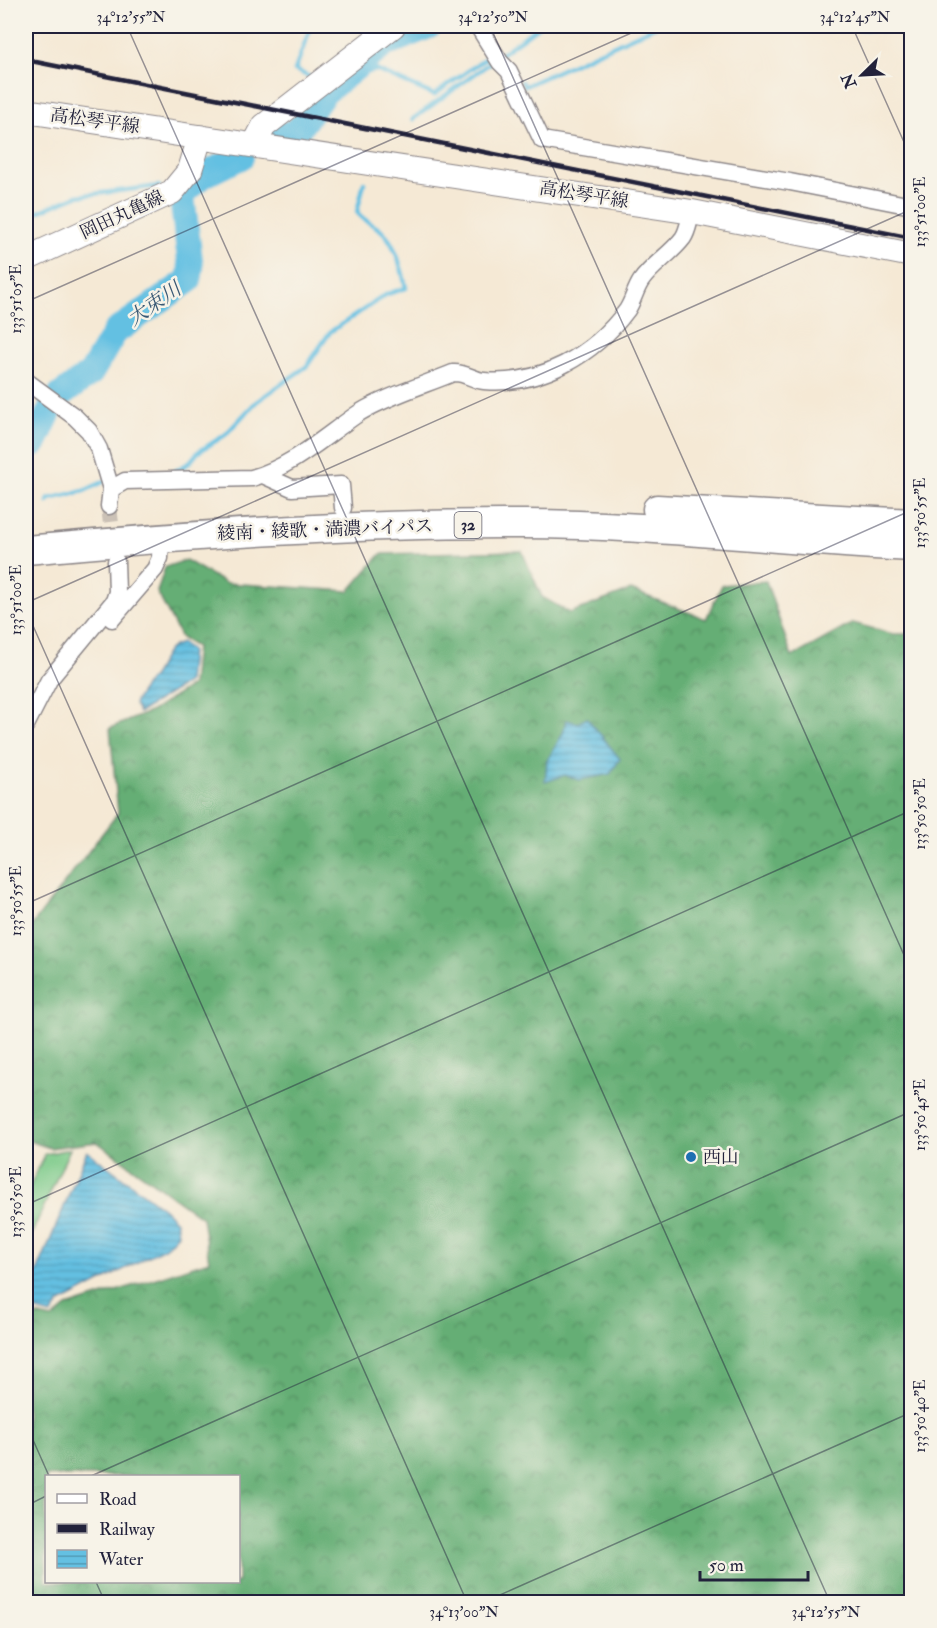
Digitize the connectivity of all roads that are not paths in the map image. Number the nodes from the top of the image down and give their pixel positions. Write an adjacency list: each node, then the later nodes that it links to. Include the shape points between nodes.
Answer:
1 (393, 26): 7 (main road, via 264,126)
2 (478, 26): 8 (street, via 509,71 542,140)
3 (903, 26): 4 (street)
4 (912, 27)
5 (26, 111): 6 (main road, 高松琴平線)
6 (200, 137): 7 (main road); 11 (main road, 岡田丸亀線, via 190,170 176,189)
7 (255, 145): 9 (main road, 高松琴平線)
8 (912, 206)
9 (692, 212): 10 (main road, 高松琴平線); 13 (street, via 684,236 642,279 629,308 579,357 544,374 521,378 483,381 453,373 361,412)
10 (912, 255)
11 (26, 259)
12 (26, 381): 13 (street, via 89,431 99,449 109,489 125,481)
13 (263, 475): 14 (street, via 292,488 341,485)
14 (343, 508): 15 (highway, 綾南・綾歌・満濃バイパス / 32, via 522,505 721,511); 16 (highway, 綾南・綾歌・満濃バイパス / 32)
15 (912, 523)
16 (26, 532)
17 (161, 538): 18 (highway, 綾南・綾歌・満濃バイパス / 32, via 345,527 524,524 715,531); 19 (highway, 綾南・綾歌・満濃バイパス / 32); 21 (street, via 155,569 102,630)
18 (912, 547)
19 (26, 550)
20 (116, 561): 21 (street, via 114,601)
21 (93, 628): 22 (street, via 49,680)
22 (26, 725)

